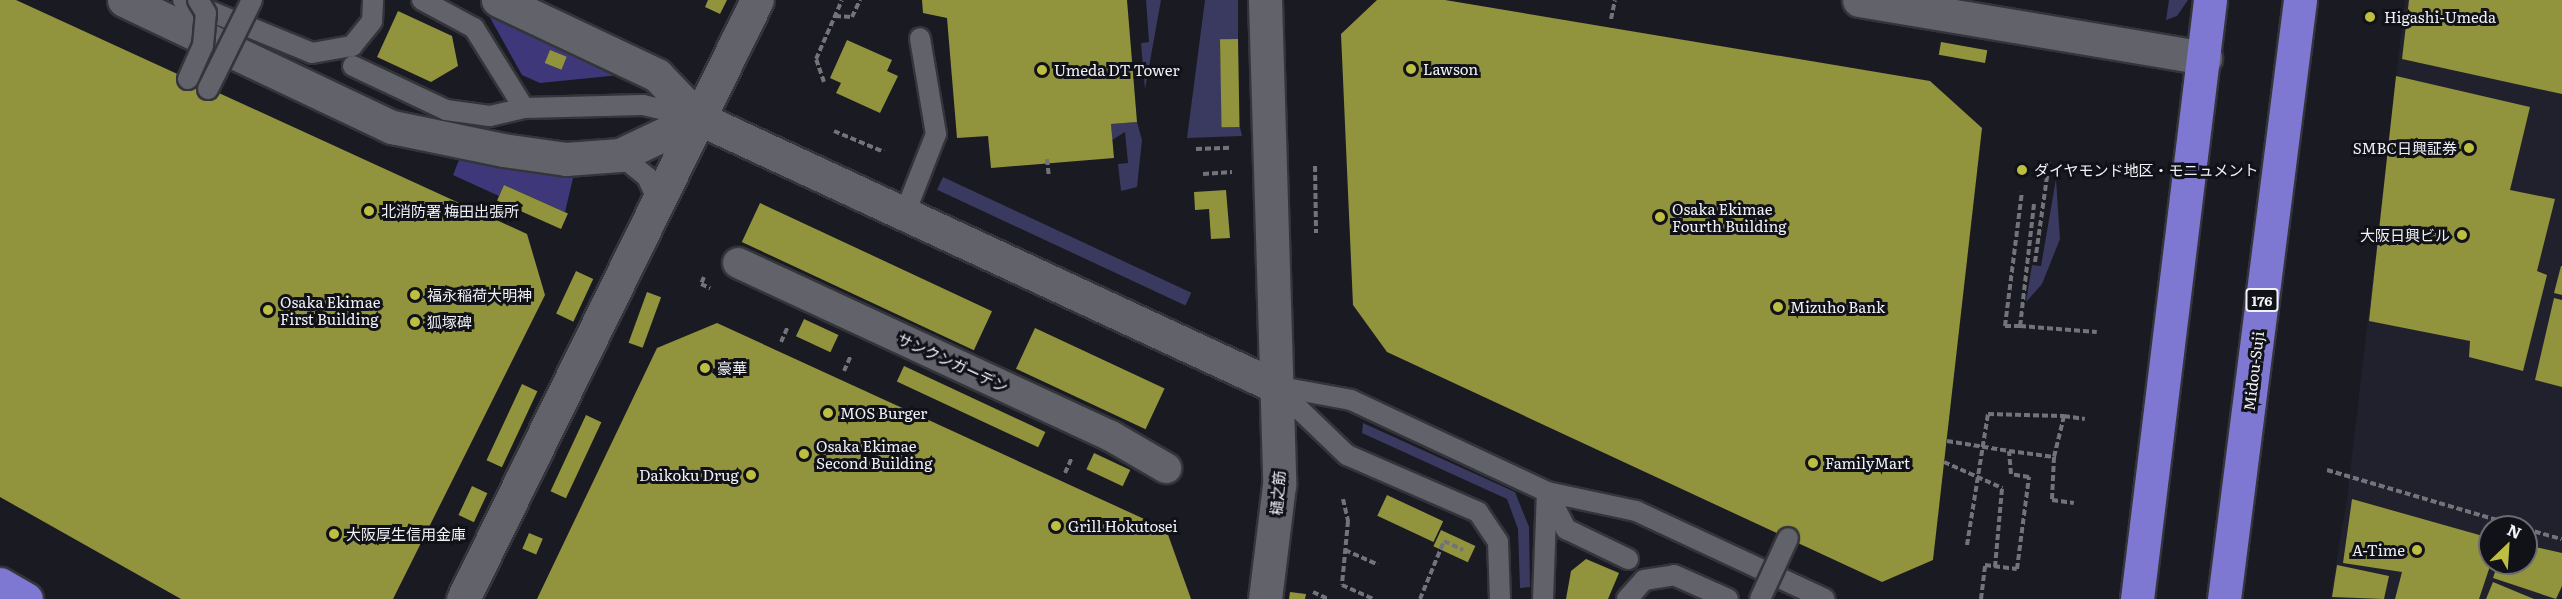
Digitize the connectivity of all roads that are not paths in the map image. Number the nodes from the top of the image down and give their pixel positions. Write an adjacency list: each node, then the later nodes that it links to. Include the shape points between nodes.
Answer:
1 (124, 0): 22 (street, via 392,127 566,159)
2 (183, 0): 7 (lane, bridge, via 312,53 352,46 372,21)
3 (198, 0): 18 (lane, bridge, via 206,13 203,46)
4 (203, 0): 6 (lane, via 311,44 344,37 361,17)
5 (252, 0): 19 (lane, bridge)
6 (363, 0)
7 (373, 0)
8 (422, 0): 20 (lane, via 474,28)
9 (498, 0): 21 (street, via 657,75)
10 (757, 0): 21 (street)
11 (1264, 0): 26 (street, 樋之筋, via 1278,289)
12 (1859, 0): 16 (street)
13 (2210, 0): 16 (highway)
14 (2300, 0): 44 (highway, Midou-Suji / 176)
15 (920, 38): 24 (lane, via 936,134)
16 (2205, 58): 43 (highway)
17 (354, 66): 20 (lane, via 446,110 490,116)
18 (188, 79)
19 (208, 88)
20 (524, 108): 21 (lane, via 643,105)
21 (698, 118): 22 (street); 23 (street); 24 (street)
22 (620, 155): 23 (lane, via 647,177)
23 (657, 198): 33 (street)
24 (904, 213): 26 (street)
25 (738, 263): 27 (street, サンクンガーデン, via 1111,436)
26 (1275, 386): 28 (lane, via 1351,400); 34 (street, 樋之筋, via 1280,485); 35 (lane, via 1347,455 1478,512 1498,542)
27 (1166, 468)
28 (1547, 492): 30 (lane, via 1566,529); 36 (lane); 42 (lane, via 1584,504 1636,511)
29 (1788, 538): 41 (lane, bridge)
30 (1628, 559)
31 (0, 584): 32 (highway)
32 (26, 599)
33 (463, 599)
34 (1265, 599)
35 (1500, 599)
36 (1543, 599)
37 (1627, 599): 40 (lane, via 1644,580 1674,575)
38 (1644, 599): 39 (lane, via 1651,592 1675,587)
39 (1704, 599)
40 (1728, 599)
41 (1760, 599)
42 (1825, 599)
43 (2137, 599)
44 (2224, 599)

